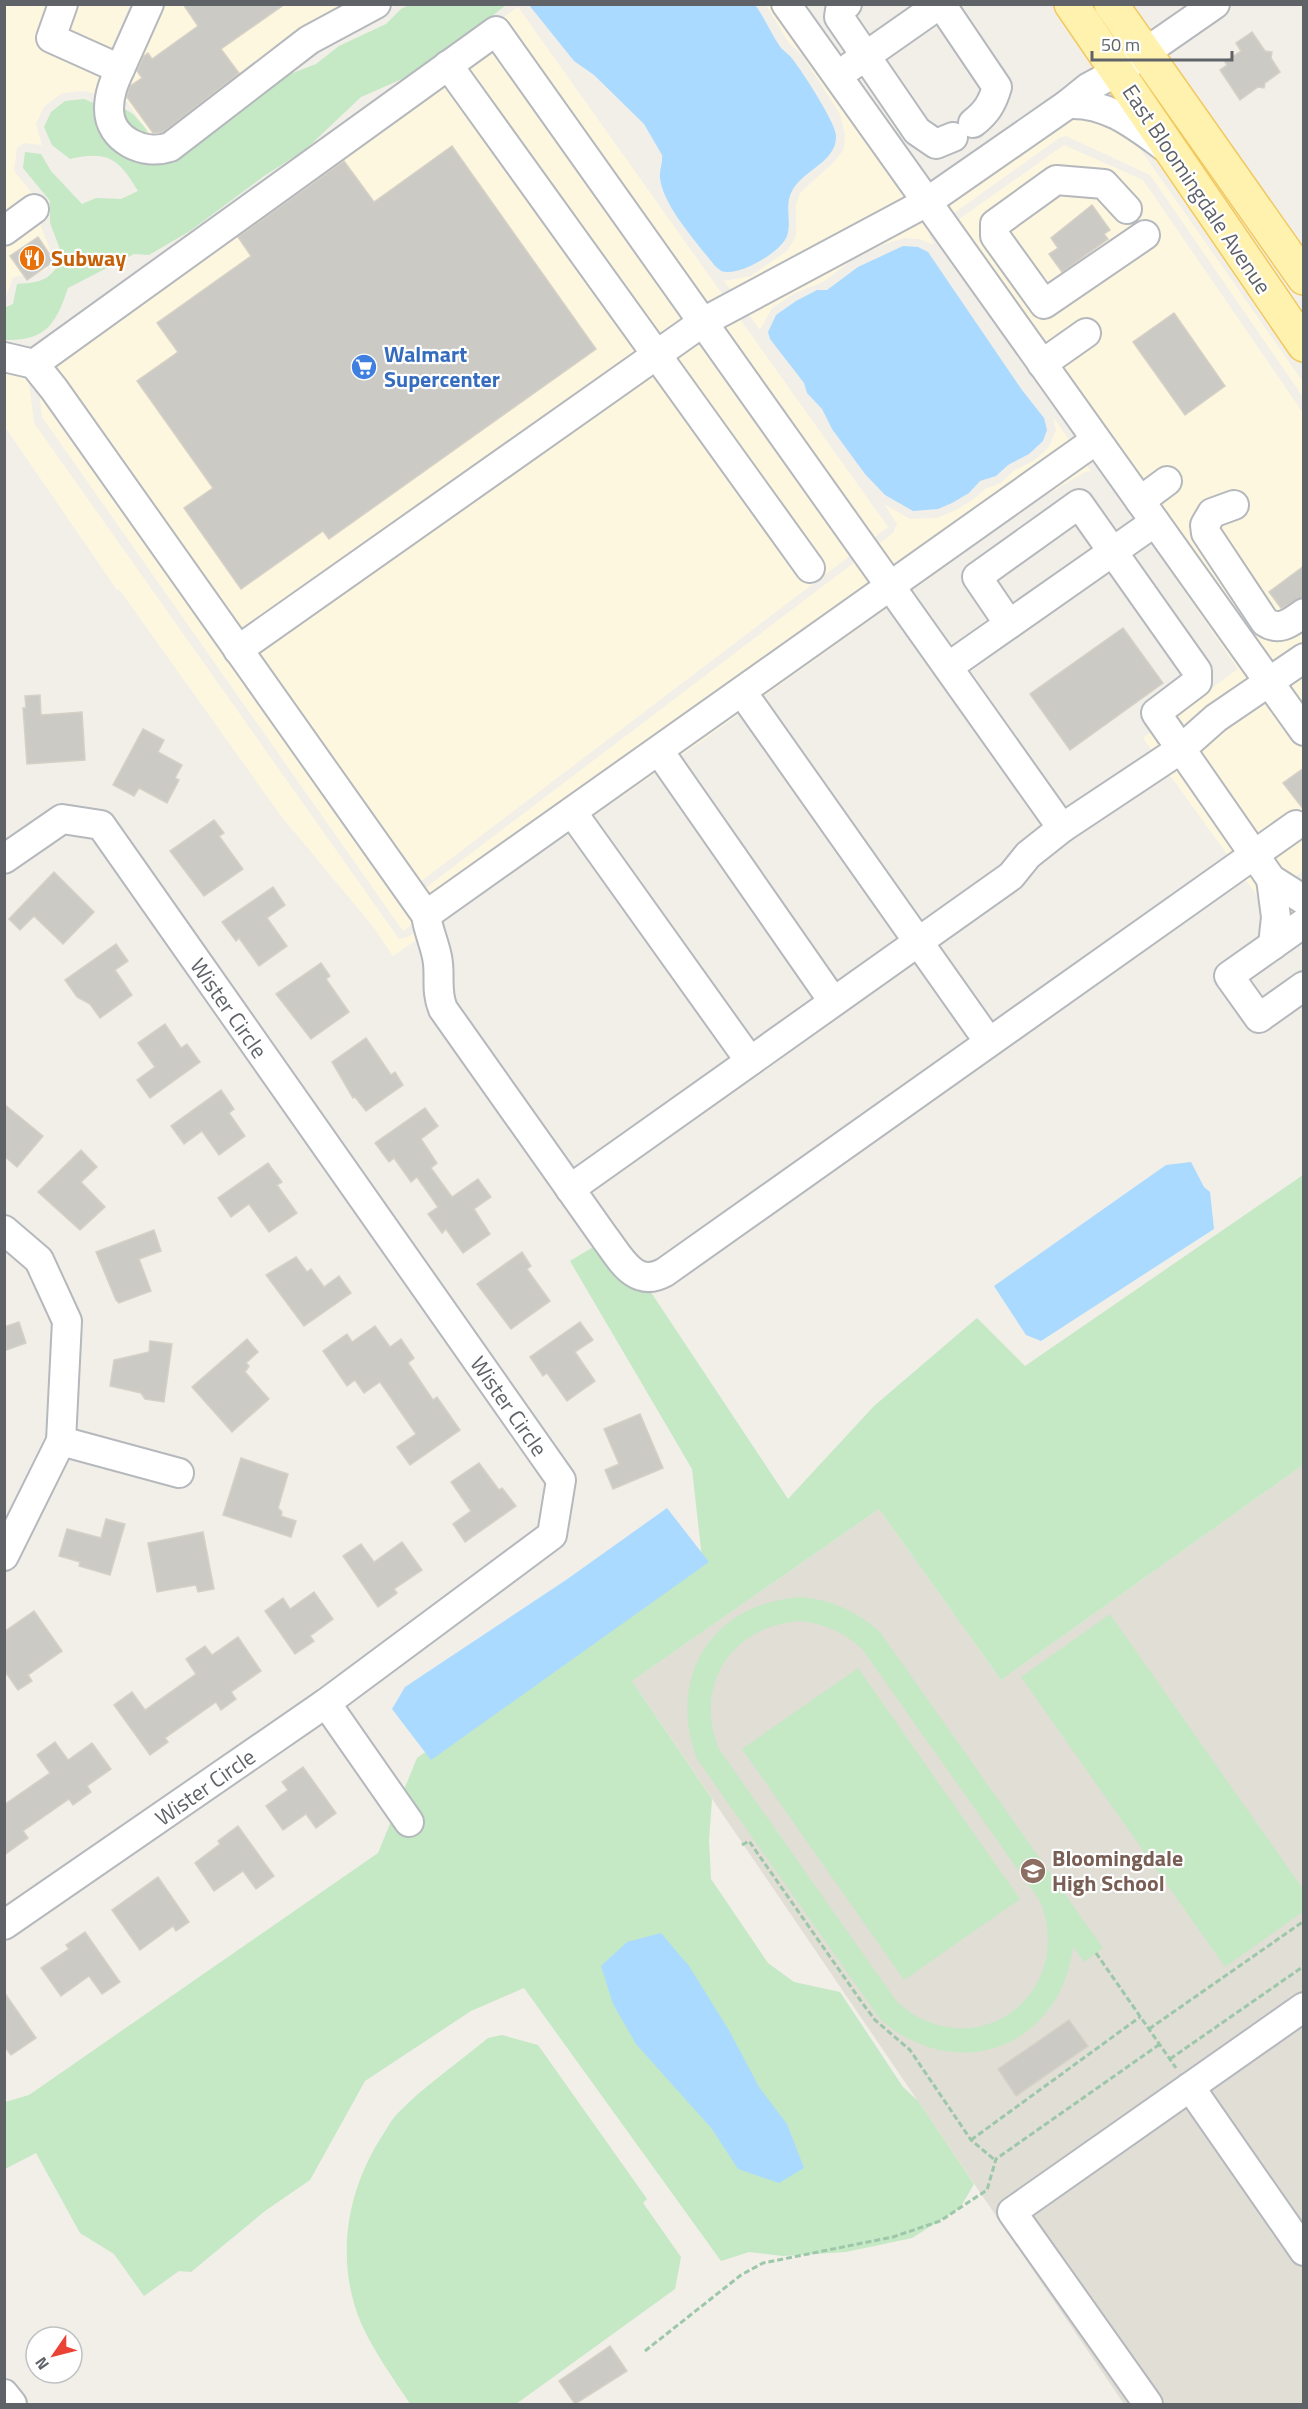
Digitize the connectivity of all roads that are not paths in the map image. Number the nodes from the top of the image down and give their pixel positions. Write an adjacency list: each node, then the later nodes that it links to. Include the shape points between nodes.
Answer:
1 (63, 4): 13 (street, via 51,38)
2 (150, 4): 13 (street)
3 (376, 4): 13 (street, via 309,40 170,147 157,152 141,150 128,142 112,120 111,90)
4 (786, 4): 15 (street)
5 (847, 4): 11 (street, via 839,17)
6 (940, 4): 11 (street); 11 (street, via 997,87 985,113 963,130 936,144 917,131)
7 (1071, 4): 14 (main road, East Bloomingdale Avenue)
8 (1110, 4): 10 (main road, East Bloomingdale Avenue)
9 (1215, 4): 10 (street)
10 (1144, 54): 14 (street); 23 (main road, East Bloomingdale Avenue)
11 (866, 56): 15 (street)
12 (448, 65): 24 (street, via 496,31); 27 (street); 29 (street)
13 (120, 69)
14 (1117, 72): 16 (street); 17 (main road, East Bloomingdale Avenue)
15 (837, 76): 18 (street)
16 (1068, 104): 17 (street, via 1106,109); 18 (street)
17 (1172, 152): 26 (main road, East Bloomingdale Avenue)
18 (927, 202): 24 (street); 30 (street)
19 (1127, 209): 22 (street, via 1104,184 1056,180 995,224 995,236 1044,304)
20 (34, 210): 21 (street)
21 (4, 231)
22 (1145, 235)
23 (1304, 278)
24 (703, 322): 27 (street); 37 (street)
25 (1086, 333): 30 (street)
26 (1304, 345)
27 (657, 352): 36 (street); 40 (street)
28 (4, 357): 29 (street)
29 (34, 363): 40 (street)
30 (1042, 364): 31 (street)
31 (1096, 440): 34 (street); 37 (street)
32 (1167, 481): 34 (street)
33 (1234, 505): 38 (street, via 1212,513 1205,525 1206,532 1265,622 1278,627)
34 (1147, 512): 35 (street); 43 (street)
35 (1113, 552): 39 (street); 39 (street, via 1079,504 977,577); 46 (street, via 1197,671 1197,682 1156,713)
36 (810, 568)
37 (889, 585): 42 (street); 44 (street)
38 (1304, 613)
39 (1009, 624): 42 (street)
40 (238, 650): 55 (street)
41 (1304, 658): 43 (street)
42 (948, 667): 50 (street)
43 (1269, 682): 45 (street); 46 (street, via 1216,718)
44 (742, 692): 47 (street); 57 (street)
45 (1304, 731)
46 (1181, 749): 50 (street); 51 (street)
47 (659, 751): 48 (street); 60 (street)
48 (572, 812): 55 (street); 62 (street)
49 (1296, 825): 51 (street)
50 (1062, 828): 57 (street, via 1028,855 1011,876)
51 (1254, 855): 53 (street); 61 (street)
52 (4, 859): 68 (street, Wister Circle, via 62,819 101,825 561,1480 552,1535)
53 (1270, 879): 54 (street); 58 (street, via 1276,917)
54 (1304, 900)
55 (426, 915): 63 (street, via 442,1009)
56 (1304, 923): 58 (street)
57 (918, 941): 60 (street); 61 (street)
58 (1273, 945): 59 (street, via 1229,976 1258,1017)
59 (1304, 986)
60 (833, 1002): 62 (street)
61 (989, 1042): 63 (street, via 655,1277 631,1273)
62 (750, 1061): 63 (street)
63 (570, 1189)
64 (4, 1230): 65 (street, via 39,1260 67,1321)
65 (61, 1441): 66 (street); 67 (street)
66 (178, 1473)
67 (4, 1556)
68 (326, 1703): 69 (street); 70 (street, Wister Circle)
69 (409, 1822)
70 (4, 1925)
71 (1304, 2007): 72 (street)
72 (1190, 2087): 73 (street); 76 (street, via 1012,2212)
73 (1304, 2251)
74 (4, 2394): 75 (street)
75 (12, 2404)
76 (1148, 2404)

